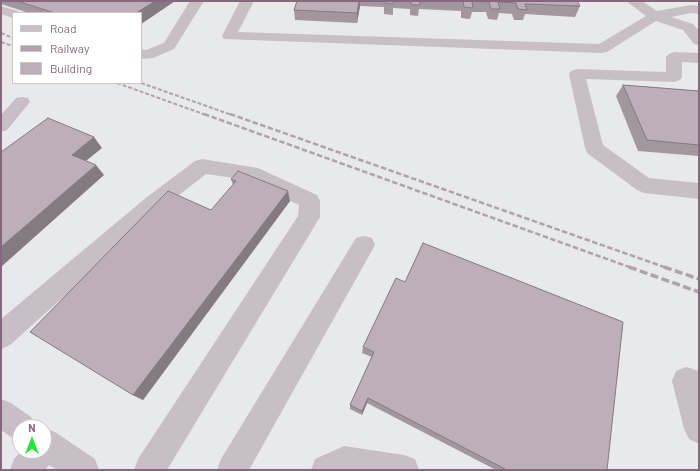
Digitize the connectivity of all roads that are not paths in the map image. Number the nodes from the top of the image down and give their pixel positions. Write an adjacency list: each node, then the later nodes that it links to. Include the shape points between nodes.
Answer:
1 (197, 1): 9 (street, via 168,46 148,55)
2 (247, 1): 7 (street, via 229,36 602,49)
3 (633, 1): 7 (street)
4 (1, 10): 6 (street)
5 (699, 10): 7 (street, via 691,9)
6 (12, 14)
7 (655, 16): 8 (street, via 688,27)
8 (699, 41)
9 (142, 54)
10 (699, 58): 13 (street, via 674,57 674,77 577,74 594,148 644,184)
11 (22, 102): 12 (street)
12 (1, 126)
13 (699, 191)
14 (364, 245): 23 (street)
15 (1, 336): 22 (street, via 154,203 202,166 251,173 310,202 309,217)
16 (699, 384): 17 (street, via 686,381)
17 (699, 429)
18 (52, 452): 21 (street)
19 (34, 459): 20 (street)
20 (25, 470)
21 (84, 470)
22 (149, 470)
23 (232, 470)
24 (326, 470): 25 (street, via 344,461)
25 (404, 470)

